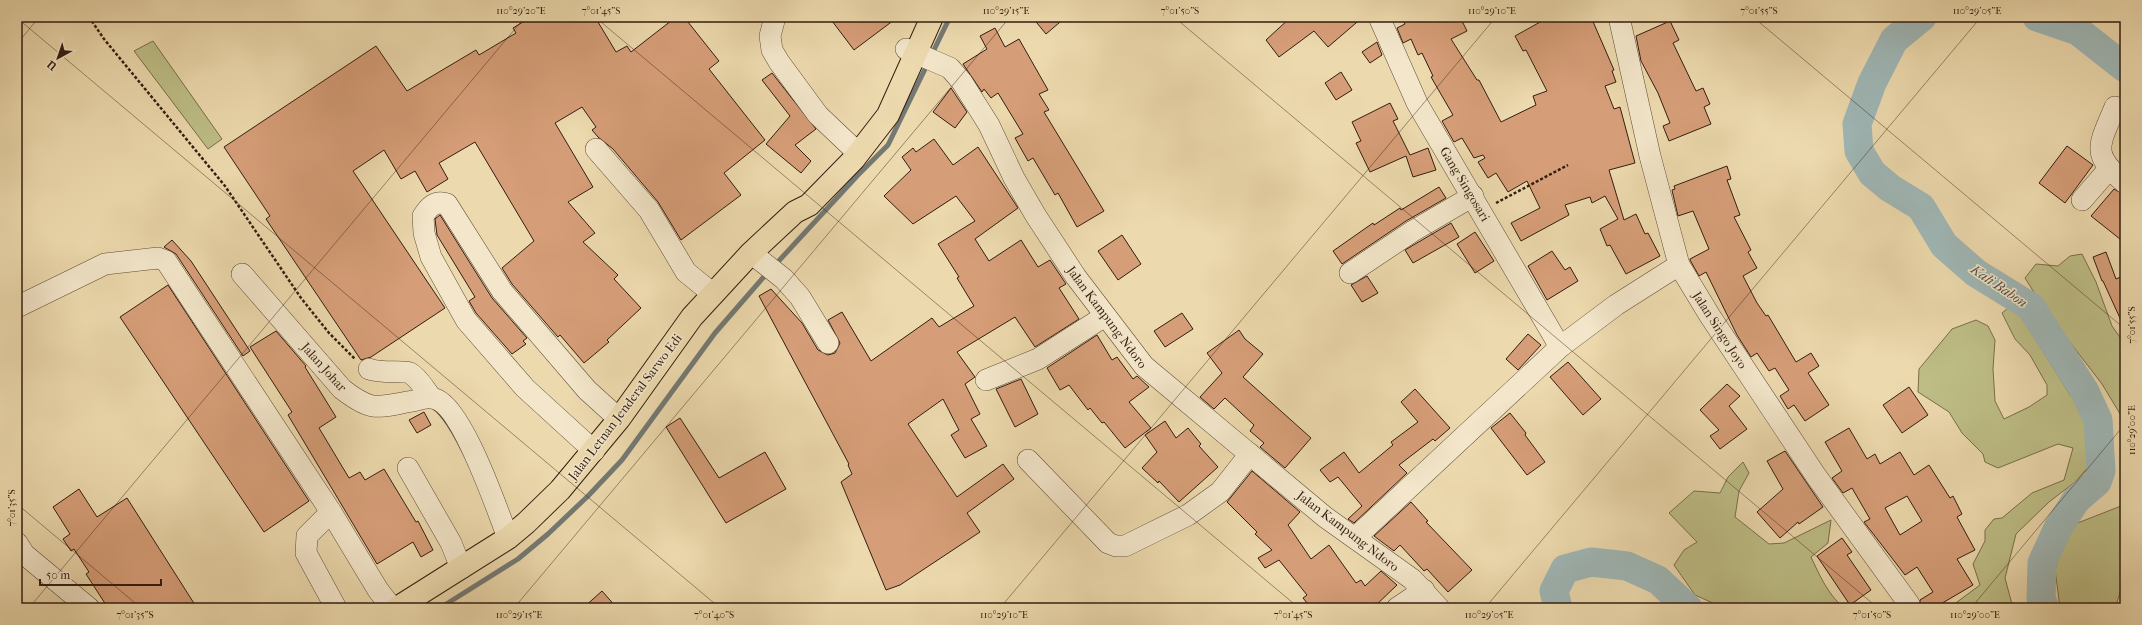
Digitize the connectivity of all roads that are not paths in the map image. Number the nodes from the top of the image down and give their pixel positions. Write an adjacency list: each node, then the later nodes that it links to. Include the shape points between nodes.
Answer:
1 (775, 17): 9 (street, via 770,36 772,50 779,62 818,115)
2 (920, 17): 6 (main road, Jalan Letnan Jenderal Sarwo Edi)
3 (932, 17): 6 (main road, Jalan Letnan Jenderal Sarwo Edi)
4 (1379, 17): 13 (street, Gang Singosari, via 1417,102)
5 (1619, 17): 15 (street, Jalan Singo Joyo, via 1650,156)
6 (914, 52): 9 (main road, Jalan Letnan Jenderal Sarwo Edi); 20 (street, Jalan Kampung Ndoro, via 955,73 972,96 1036,216)
7 (2115, 107): 10 (street, via 2102,138 2103,162)
8 (596, 149): 18 (street, via 649,210 686,272)
9 (854, 150): 14 (main road, Jalan Letnan Jenderal Sarwo Edi, via 802,199 795,212)
10 (2109, 169): 11 (street); 12 (street)
11 (2125, 183)
12 (2082, 200)
13 (1477, 204): 16 (street, via 1413,231); 22 (street, Gang Singosari)
14 (756, 257): 18 (main road, Jalan Letnan Jenderal Sarwo Edi); 21 (street, via 784,279 800,296)
15 (1679, 265): 22 (street, via 1616,305); 37 (street, Jalan Singo Joyo, via 1714,323 1816,476)
16 (1350, 273)
17 (242, 274): 25 (street, Jalan Johar, via 342,389 359,402 372,407)
18 (713, 294): 26 (main road, Jalan Letnan Jenderal Sarwo Edi, via 692,317)
19 (17, 307): 31 (street, via 105,264 162,258 224,347)
20 (1105, 316): 24 (street, via 1038,359); 28 (street, Jalan Kampung Ndoro, via 1151,374)
21 (828, 343)
22 (1560, 347): 32 (street)
23 (370, 369): 25 (street, via 378,373 409,372)
24 (986, 380)
25 (432, 397): 33 (street, via 449,409 471,446)
26 (619, 419): 27 (main road, Jalan Letnan Jenderal Sarwo Edi); 27 (street, via 587,390 502,291 447,204 433,204 423,216 424,233 431,257 466,320 524,388)
27 (594, 451): 33 (main road, Jalan Letnan Jenderal Sarwo Edi, via 560,490)
28 (1250, 454): 29 (street, via 1220,492 1188,516 1125,546 1108,543); 32 (street, Jalan Kampung Ndoro, via 1325,517)
29 (1028, 460)
30 (408, 468): 35 (street, via 451,543)
31 (331, 512): 39 (street, via 307,536 306,553); 40 (street, via 378,590)
32 (1356, 537): 36 (street, Jalan Kampung Ndoro)
33 (508, 538): 35 (main road, Jalan Letnan Jenderal Sarwo Edi)
34 (17, 543): 38 (street, via 24,554)
35 (461, 568): 41 (main road, Jalan Letnan Jenderal Sarwo Edi)
36 (1418, 585): 42 (street); 43 (street, Jalan Kampung Ndoro)
37 (1909, 604)
38 (89, 608)
39 (336, 608)
40 (392, 608)
41 (397, 608)
42 (1397, 608)
43 (1439, 608)

